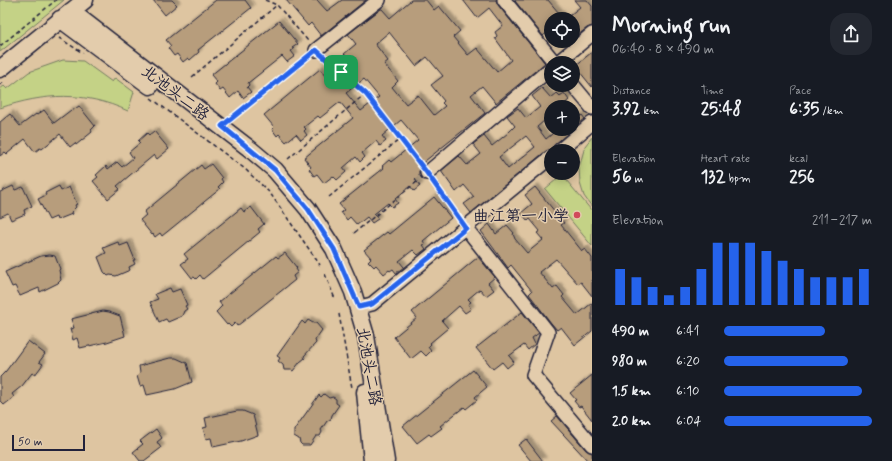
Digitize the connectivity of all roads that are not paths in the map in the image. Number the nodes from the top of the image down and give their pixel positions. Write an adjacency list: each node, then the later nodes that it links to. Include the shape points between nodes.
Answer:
1 (85, 0): 4 (main road)
2 (379, 0): 6 (street)
3 (504, 0): 7 (street)
4 (68, 10): 9 (main road); 10 (main road); 19 (main road, 北池头二路, via 222,126 275,170 308,209 334,249); 21 (main road, 北池头二路, via 244,156 301,214 331,264 351,321 360,353)
5 (592, 34): 8 (street)
6 (316, 50)
7 (550, 56)
8 (565, 56)
9 (0, 58)
10 (4, 74)
11 (544, 74): 17 (street)
12 (579, 92): 13 (street)
13 (592, 108)
14 (592, 124): 15 (street)
15 (568, 144)
16 (544, 163): 18 (street)
17 (427, 173)
18 (466, 228): 19 (street, via 372,304); 20 (street, via 548,332 533,375)
19 (359, 307): 22 (main road, 北池头二路)
20 (592, 445)
21 (372, 461)
22 (386, 461)

